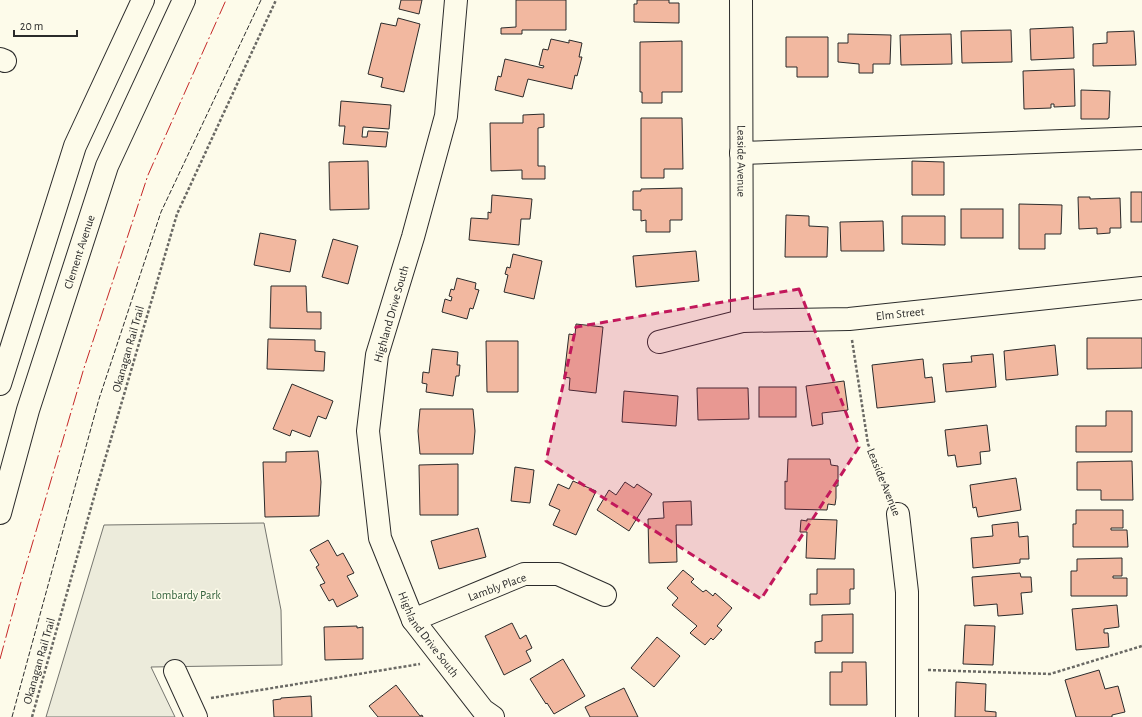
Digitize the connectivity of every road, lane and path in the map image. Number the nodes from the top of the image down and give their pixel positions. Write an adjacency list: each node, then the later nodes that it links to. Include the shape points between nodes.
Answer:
1 (143, 0): 12 (street, via 75,146)
2 (184, 0): 13 (street, Clement Avenue, via 107,166 28,410)
3 (276, 0): 22 (path, Okanagan Rail Trail, via 177,214)
4 (456, 0): 16 (street, Highland Drive South, via 446,116 377,354 368,430 380,538)
5 (741, 0): 7 (street, Leaside Avenue)
6 (1142, 138): 7 (street)
7 (741, 153): 10 (street, Leaside Avenue)
8 (1142, 288): 9 (street, Elm Street)
9 (849, 319): 10 (street, Elm Street); 14 (path, Leaside Avenue, via 868,444)
10 (742, 321): 11 (street, Elm Street)
11 (659, 342)
12 (0, 384)
13 (0, 513)
14 (898, 514): 19 (street, Leaside Avenue, via 907,592)
15 (605, 595): 16 (street, Lambly Place, via 558,574 524,574)
16 (413, 620): 18 (street, Highland Drive South)
17 (1142, 646): 19 (path, via 1050,674)
18 (444, 660): 21 (path); 23 (street, Highland Drive South, via 483,710)
19 (907, 670): 24 (street, Leaside Avenue)
20 (175, 671): 21 (street)
21 (193, 710)
22 (32, 717)
23 (493, 717)
24 (907, 717)

